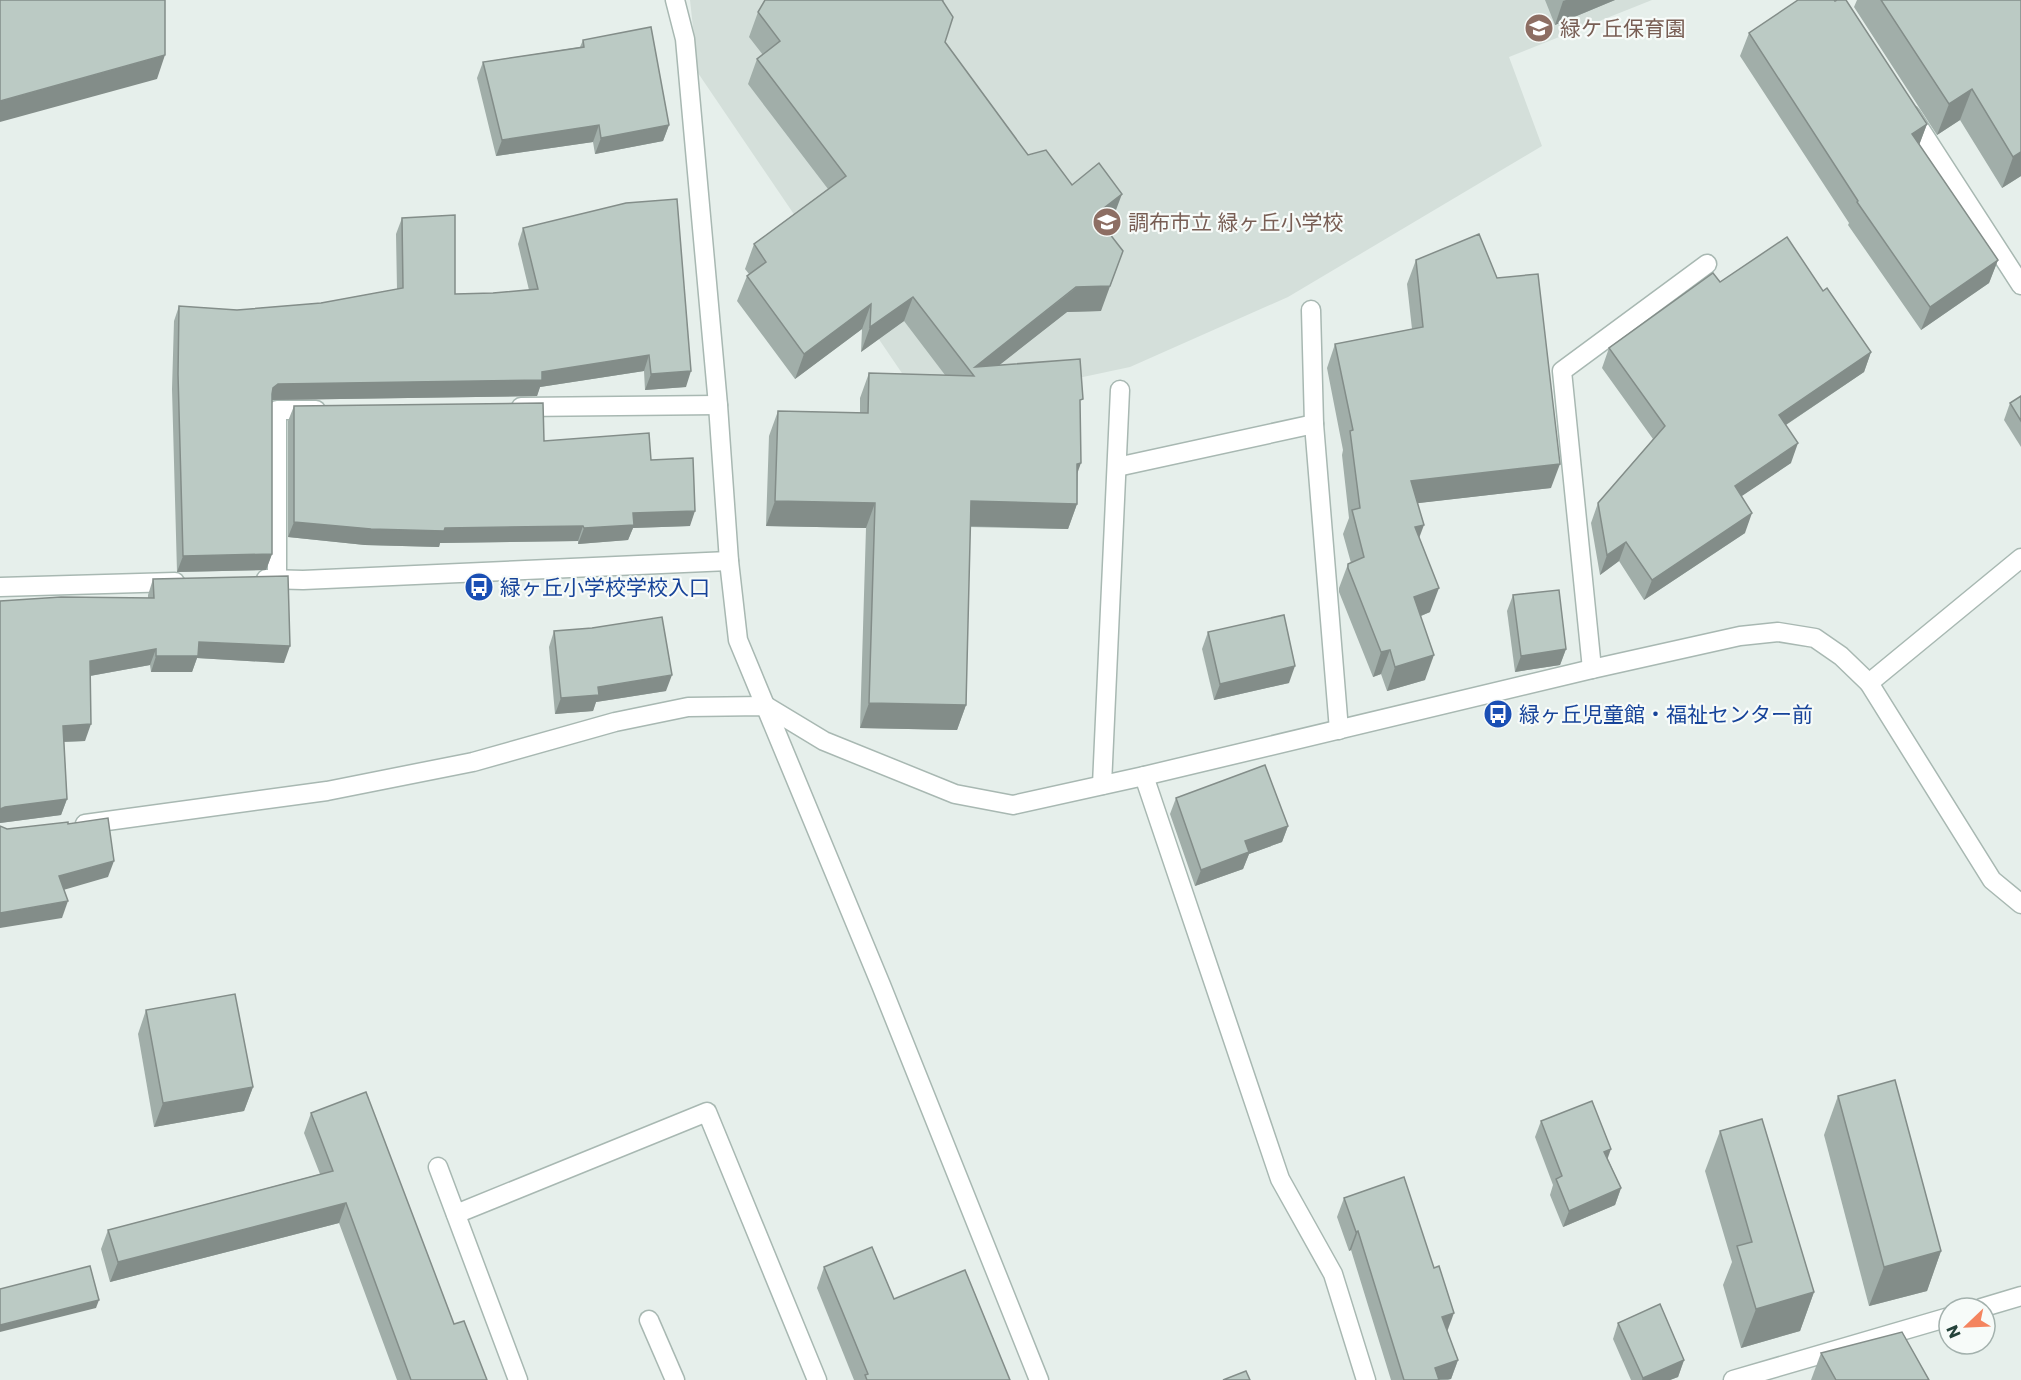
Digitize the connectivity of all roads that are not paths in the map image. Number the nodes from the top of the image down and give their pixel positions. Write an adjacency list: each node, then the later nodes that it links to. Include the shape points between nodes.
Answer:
1 (675, 0): 7 (street, via 685,39)
2 (1900, 98): 4 (street)
3 (1707, 264): 18 (street, via 1562,371)
4 (2021, 285)
5 (1311, 309): 10 (street)
6 (1120, 390): 11 (street)
7 (718, 405): 8 (street); 13 (street)
8 (504, 407)
9 (336, 410): 14 (street, via 277,410)
10 (1314, 424): 11 (street); 21 (street)
11 (1117, 468): 23 (street)
12 (2021, 558): 19 (street)
13 (729, 561): 14 (street); 20 (street, via 738,640)
14 (278, 579): 15 (street)
15 (254, 580)
16 (196, 581): 17 (street)
17 (0, 587)
18 (1592, 669): 19 (street, via 1740,636 1778,632 1815,638); 21 (street)
19 (1869, 683): 25 (street, via 1992,880)
20 (766, 706): 23 (street, via 824,741 955,794 1013,805); 24 (street, via 688,708 615,722 473,762 327,791); 35 (street)
21 (1339, 730): 22 (street)
22 (1144, 777): 23 (street); 36 (street, via 1280,1179 1332,1274)
23 (1102, 785)
24 (68, 826)
25 (2021, 904)
26 (438, 1167): 27 (street)
27 (456, 1214): 32 (street); 34 (street, via 707,1112)
28 (2021, 1296): 29 (street)
29 (1997, 1303)
30 (649, 1320): 33 (street)
31 (1937, 1321): 37 (street)
32 (518, 1380)
33 (675, 1380)
34 (817, 1380)
35 (1039, 1380)
36 (1366, 1380)
37 (1734, 1380)

